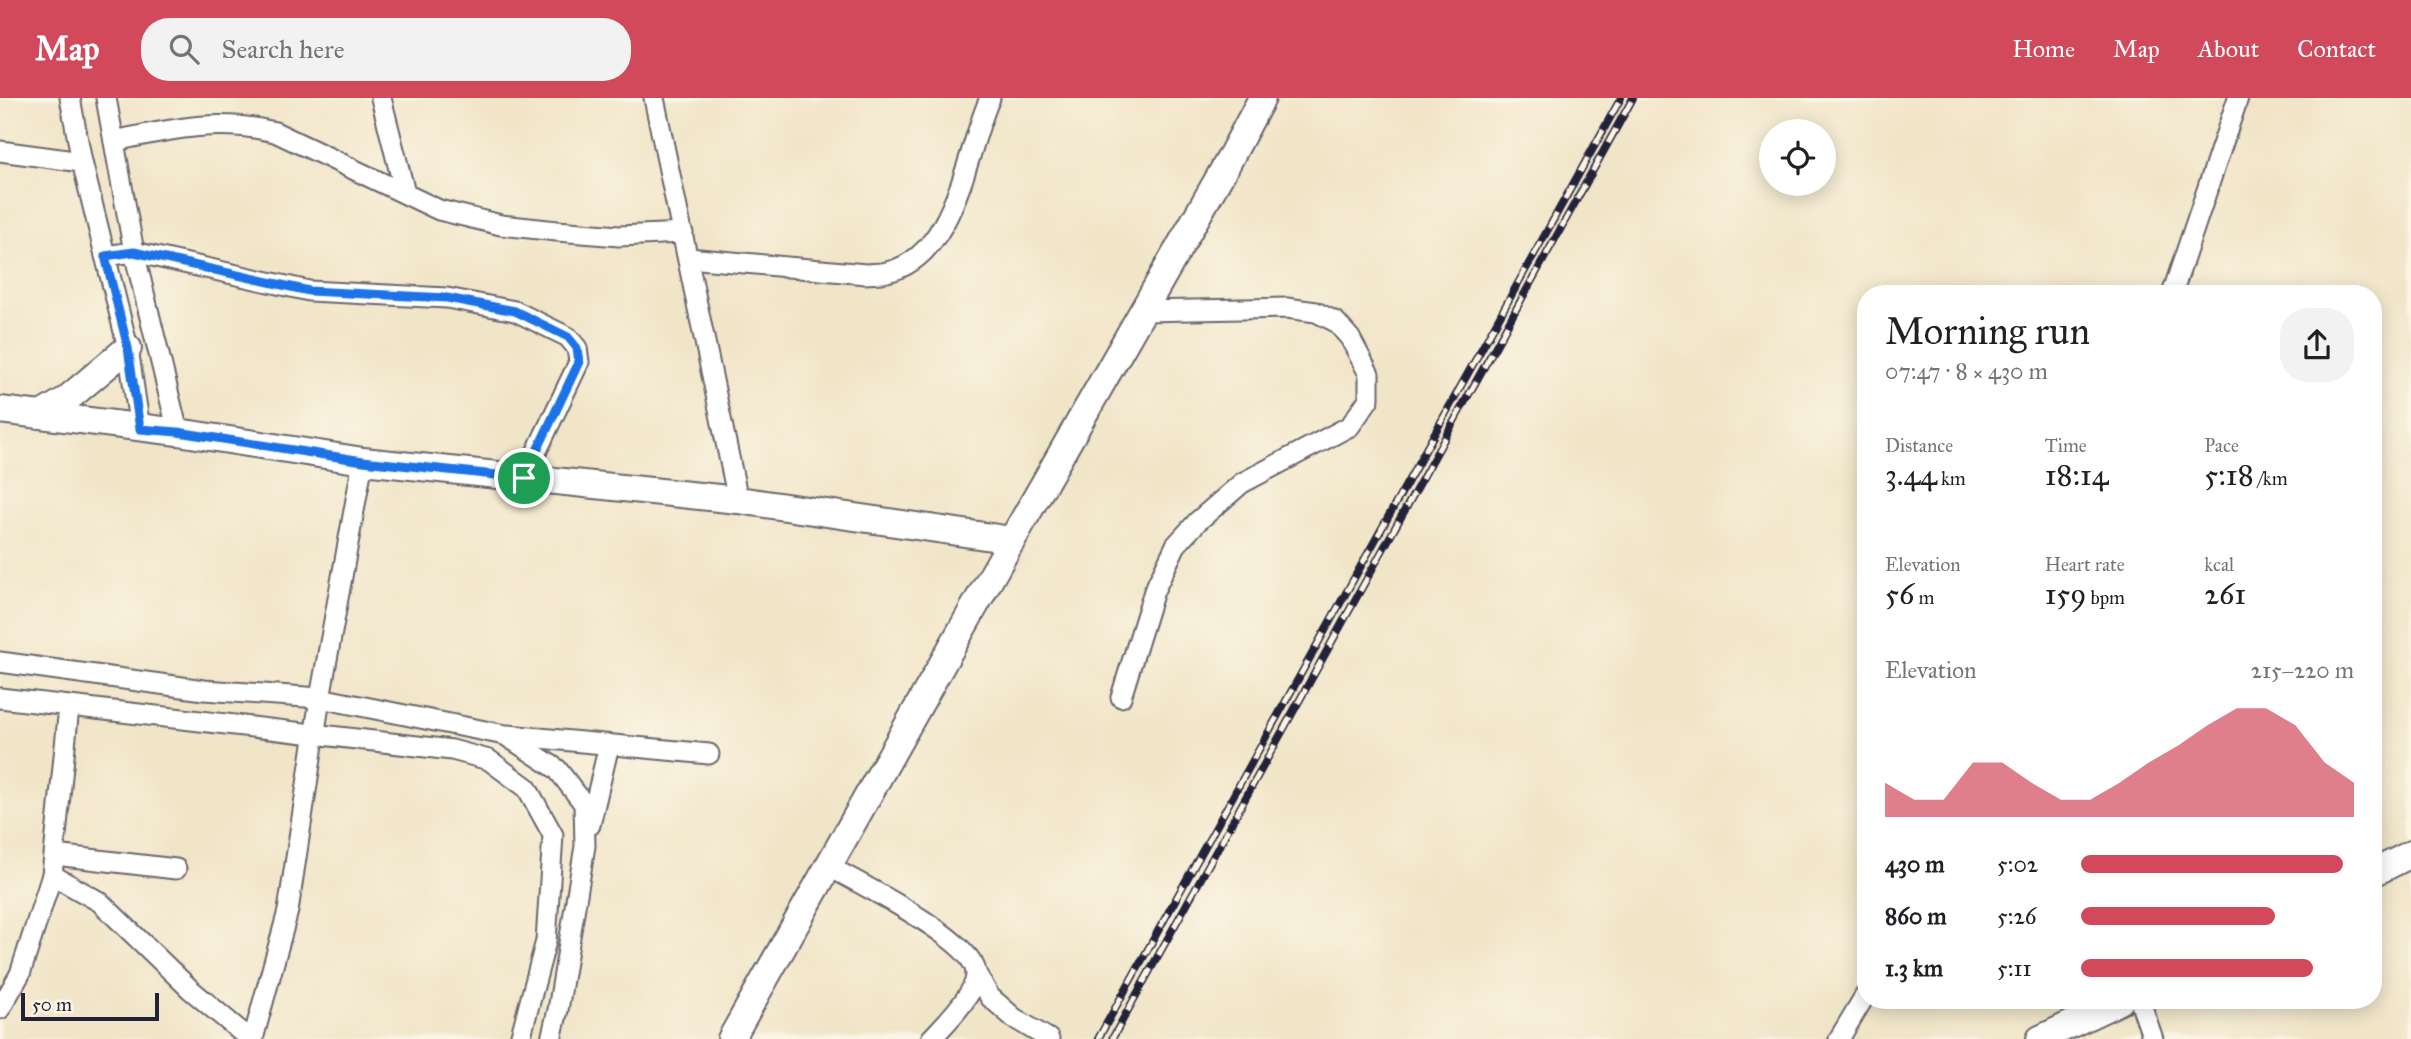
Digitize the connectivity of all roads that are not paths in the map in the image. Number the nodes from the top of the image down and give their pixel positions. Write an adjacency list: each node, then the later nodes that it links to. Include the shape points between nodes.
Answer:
1 (71, 98): 10 (street)
2 (106, 98): 8 (street)
3 (381, 98): 11 (street)
4 (654, 98): 12 (street)
5 (990, 98): 15 (street, via 958,197 935,237 913,261 888,272 866,274)
6 (1262, 98): 17 (street)
7 (2238, 98): 16 (street)
8 (114, 141): 11 (street, via 184,126 250,126 275,132); 13 (street)
9 (0, 151): 10 (street)
10 (82, 162): 14 (street)
11 (405, 193): 12 (street, via 439,210 501,225 619,236)
12 (683, 233): 15 (street)
13 (134, 252): 14 (street); 22 (street); 24 (street, via 309,291 447,298 493,306 515,311 568,337 577,348 579,362)
14 (105, 256): 18 (street)
15 (688, 258): 25 (street)
16 (2175, 285)
17 (1143, 311): 26 (street); 28 (street, via 1287,308 1316,312 1336,322 1350,338 1369,374 1368,399 1350,426 1242,483 1176,545 1154,591)
18 (128, 348): 20 (street); 21 (street)
19 (0, 410): 20 (street)
20 (41, 415): 21 (street)
21 (140, 429): 22 (street)
22 (178, 432): 23 (street)
23 (363, 461): 24 (street); 30 (street)
24 (524, 478): 25 (street)
25 (738, 500): 26 (street)
26 (1012, 540): 39 (street)
27 (0, 662): 30 (street, via 204,690)
28 (1121, 697)
29 (0, 698): 31 (street)
30 (320, 698): 32 (street); 33 (street)
31 (69, 707): 32 (street); 38 (street)
32 (314, 734): 43 (street, via 452,750 489,760 527,788 553,835); 50 (street, via 288,911)
33 (505, 735): 34 (street); 36 (street, via 557,769 584,804)
34 (609, 744): 35 (street); 36 (street)
35 (709, 754)
36 (585, 846): 44 (street)
37 (2411, 853): 40 (street)
38 (55, 855): 41 (street); 42 (street)
39 (828, 866): 45 (street, via 939,930 968,954); 53 (street)
40 (2382, 868)
41 (176, 869)
42 (52, 875): 46 (street, via 20,974); 50 (street, via 100,902 190,989)
43 (546, 942): 44 (street); 51 (street)
44 (569, 946): 52 (street)
45 (976, 973): 54 (street, via 963,1002); 55 (street, via 990,997)
46 (0, 1009)
47 (1857, 1009): 56 (street)
48 (2103, 1009): 57 (street)
49 (2143, 1009): 58 (street)
50 (253, 1039)
51 (520, 1039)
52 (551, 1039)
53 (731, 1039)
54 (931, 1039)
55 (1049, 1039)
56 (1839, 1039)
57 (2040, 1039)
58 (2153, 1039)

